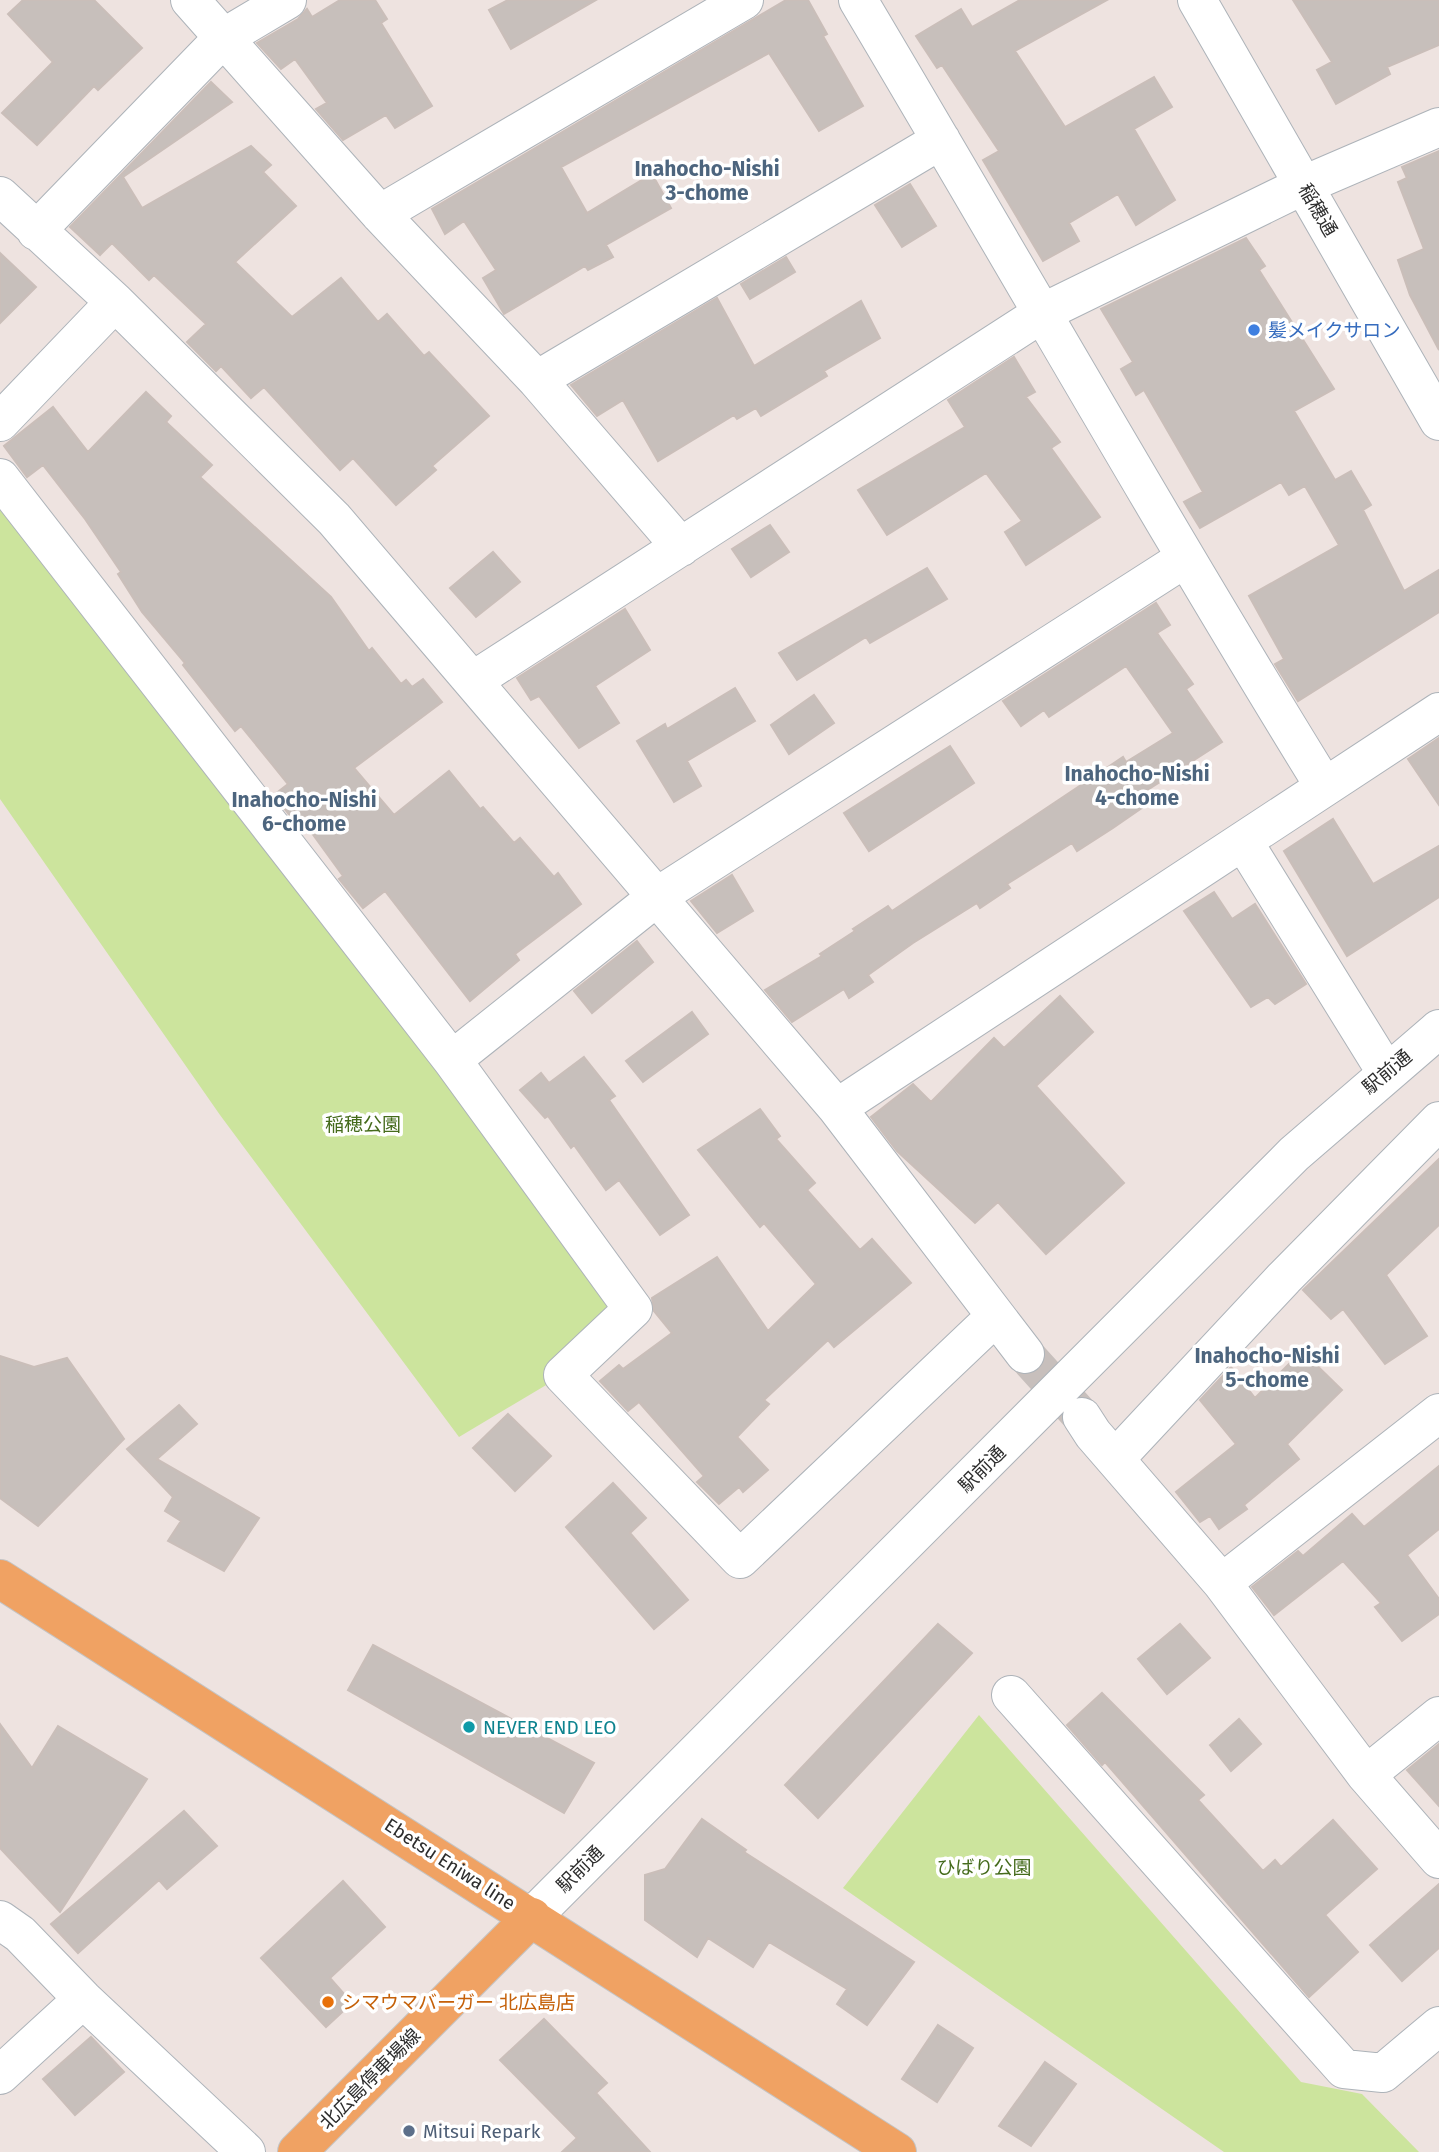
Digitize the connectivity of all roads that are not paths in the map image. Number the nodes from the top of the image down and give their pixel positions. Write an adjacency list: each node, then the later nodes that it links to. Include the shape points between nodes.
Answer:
1 (190, 0): 6 (street)
2 (287, 0): 6 (street)
3 (744, 0): 11 (street)
4 (858, 0): 8 (street)
5 (1197, 0): 9 (street, 稲穂通)
6 (223, 38): 11 (street); 12 (street)
7 (1439, 127): 9 (street)
8 (941, 140): 14 (street); 15 (street)
9 (1304, 185): 14 (street); 16 (street, 稲穂通)
10 (0, 196): 12 (street)
11 (380, 214): 15 (street)
12 (36, 231): 13 (street)
13 (115, 302): 17 (street); 21 (street, via 334,519)
14 (1044, 312): 19 (street); 20 (street)
15 (537, 380): 19 (street)
16 (1439, 421)
17 (0, 422)
18 (0, 478): 27 (street)
19 (681, 547): 21 (street)
20 (1184, 559): 23 (street); 25 (street)
21 (474, 680): 25 (street)
22 (1439, 712): 23 (street)
23 (1324, 786): 24 (street)
24 (1243, 841): 28 (street); 29 (street)
25 (658, 897): 27 (street); 29 (street)
26 (1439, 1029): 28 (street, 駅前通)
27 (452, 1060): 31 (street, via 633,1309 563,1375 740,1559)
28 (1386, 1072): 42 (street, 駅前通, via 1294,1154)
29 (837, 1108): 31 (street)
30 (1439, 1121): 35 (street, via 1284,1278)
31 (996, 1316): 32 (street)
32 (1025, 1354)
33 (1439, 1413): 37 (street)
34 (1082, 1417): 35 (street)
35 (1115, 1460): 37 (street)
36 (0, 1579): 42 (main road, Ebetsu Eniwa line)
37 (1222, 1583): 40 (street)
38 (1011, 1695): 45 (street, via 1344,2069 1383,2073)
39 (1439, 1716): 40 (street)
40 (1366, 1775): 41 (street)
41 (1439, 1859)
42 (532, 1917): 48 (main road, 北広島停車場線); 49 (main road, Ebetsu Eniwa line)
43 (0, 1920): 44 (street, via 20,1934)
44 (83, 1999): 46 (street); 47 (street)
45 (1439, 2026)
46 (0, 2076)
47 (246, 2152)
48 (297, 2152)
49 (897, 2152)

